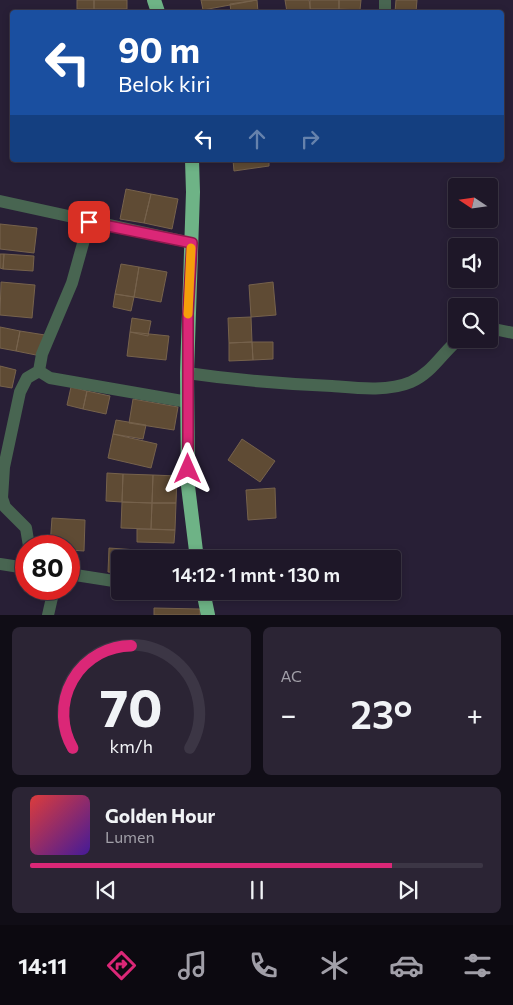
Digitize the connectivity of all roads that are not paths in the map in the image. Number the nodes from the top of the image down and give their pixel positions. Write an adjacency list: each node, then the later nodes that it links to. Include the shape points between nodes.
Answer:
1 (192, 162): 4 (highway)
2 (0, 201): 3 (street)
3 (89, 222): 4 (street); 8 (street, via 72,283 39,362)
4 (192, 243): 9 (highway)
5 (498, 330): 6 (street)
6 (513, 333)
7 (448, 348): 9 (street, via 428,372 410,383 375,388 282,384)
8 (39, 371): 10 (street, via 50,378); 11 (street, via 27,378 20,392 1,484 5,507 26,528)
9 (187, 373): 10 (highway)
10 (188, 402): 12 (highway, via 188,486)
11 (27, 535)
12 (196, 550)
13 (0, 564): 14 (street)
14 (15, 566)
15 (80, 576): 16 (street)
16 (111, 581)
17 (51, 600): 19 (street)
18 (205, 600): 20 (highway)
19 (48, 615)
20 (208, 615)

